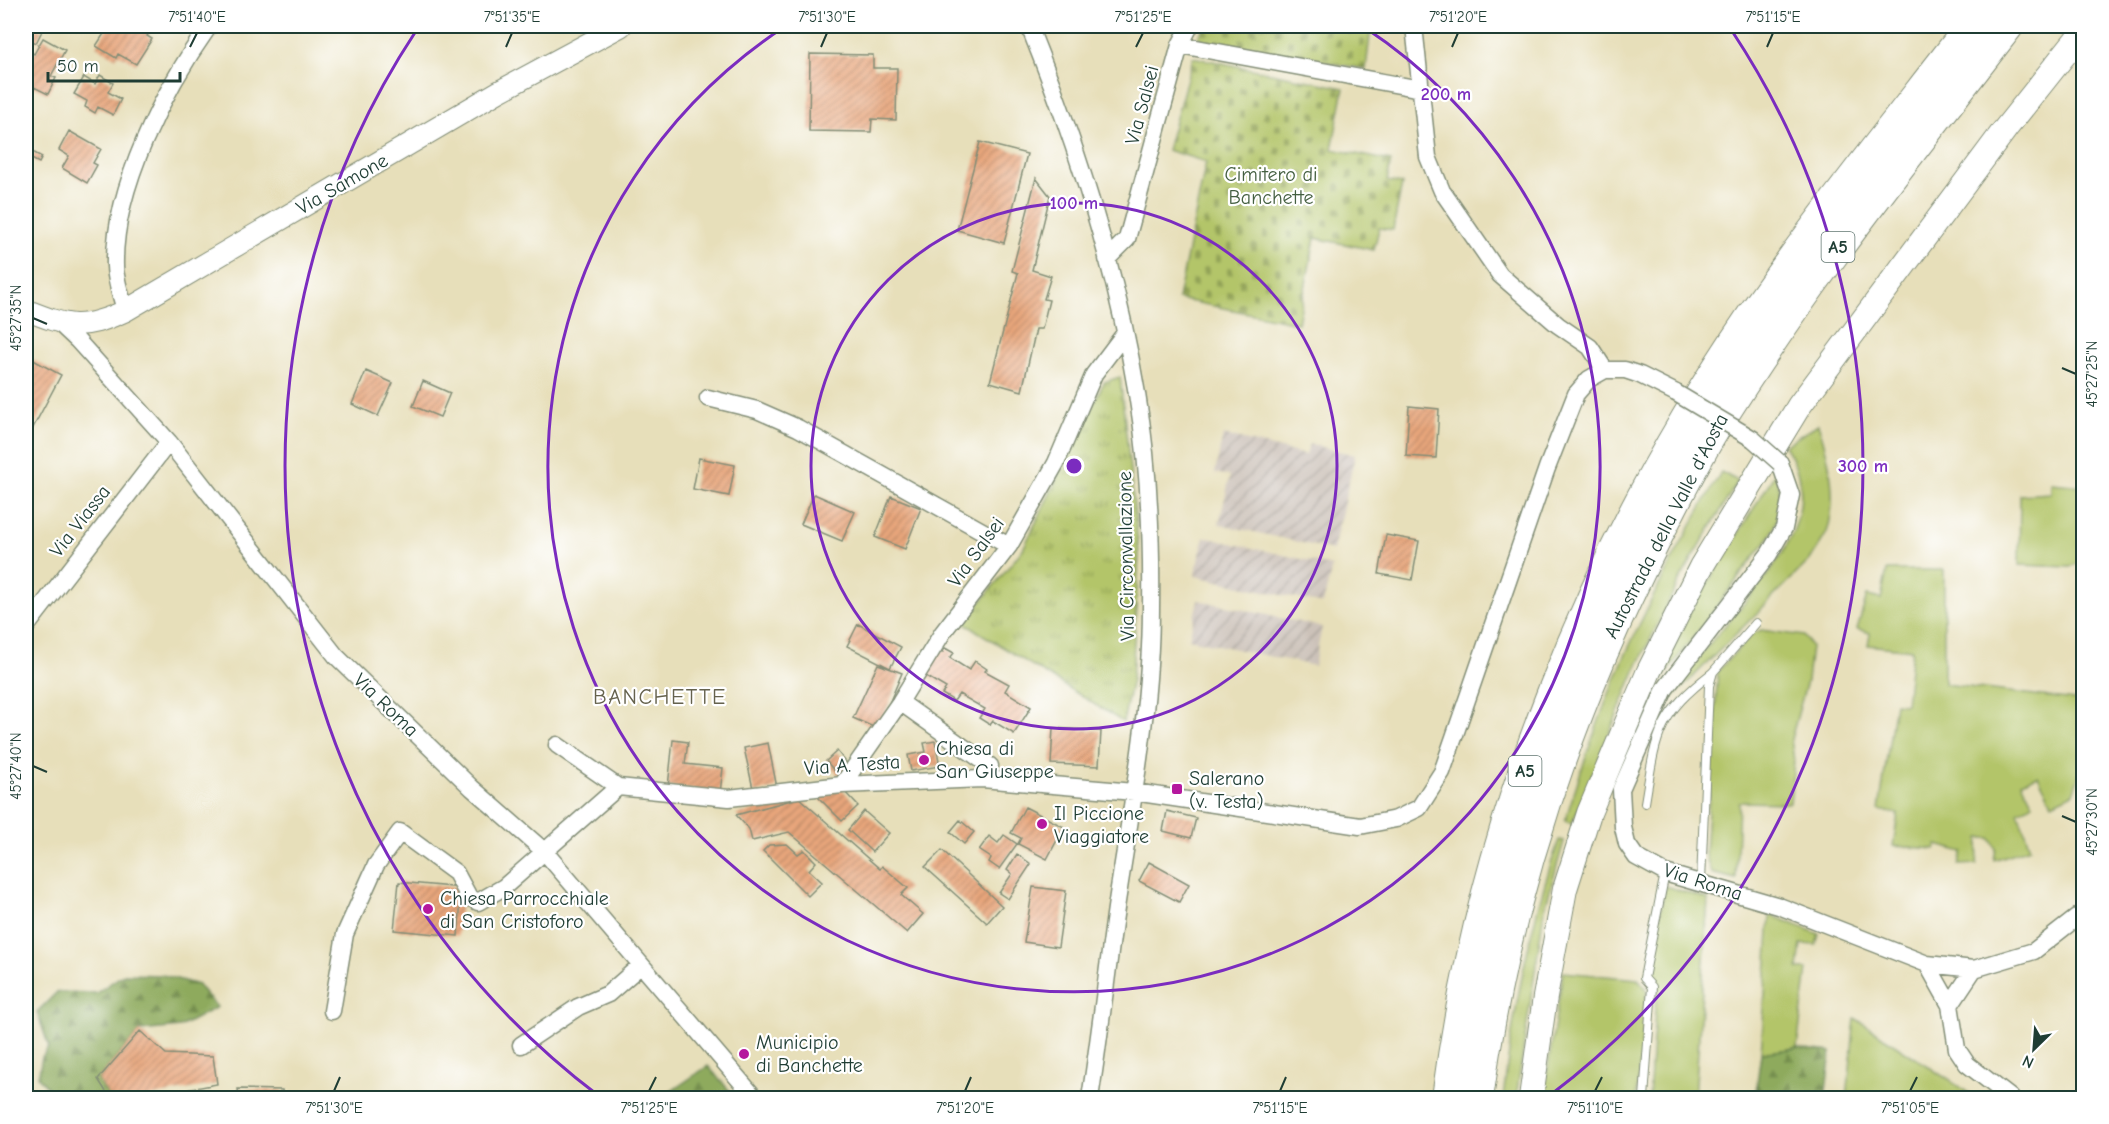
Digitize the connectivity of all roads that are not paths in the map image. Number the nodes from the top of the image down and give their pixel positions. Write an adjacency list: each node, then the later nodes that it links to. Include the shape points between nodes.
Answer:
1 (209, 26): 13 (street, via 168,90 145,140 122,209 115,267)
2 (621, 26): 13 (street, Via Samone, via 498,92)
3 (1029, 26): 11 (street, Via Circonvallazione, via 1071,136)
4 (1190, 26): 9 (street, Via Salsei)
5 (1414, 26): 10 (street)
6 (1972, 26): 42 (highway, Autostrada della Valle d'Aosta / A5, via 1752,317 1685,426 1603,581 1546,713 1503,841 1466,988)
7 (2007, 26): 43 (highway, Autostrada della Valle d'Aosta / A5, via 1770,342 1711,434 1628,592 1571,725 1536,833 1510,927)
8 (2084, 30): 44 (main road, via 1799,406 1701,567 1649,671 1575,856 1549,976)
9 (1180, 45): 10 (street); 11 (street, Via Salsei, via 1127,239)
10 (1421, 89): 16 (street, via 1428,157 1442,191 1500,275 1590,347)
11 (1107, 259): 15 (street, Via Circonvallazione)
12 (26, 310): 14 (street, Via Roma)
13 (125, 310): 14 (street, Via Samone, via 96,324)
14 (59, 323): 18 (street, Via Roma)
15 (1125, 333): 19 (street, Via Salsei, via 1094,374 1056,463); 28 (street, Via Circonvallazione, via 1138,396 1148,493 1151,609)
16 (1605, 370): 28 (street, Via A. Testa, via 1589,379 1576,394 1567,414 1442,772 1419,808 1396,819 1360,826); 31 (street, Via Roma, bridge, via 1640,375 1753,439 1780,463 1791,495 1784,528 1769,554 1665,689 1621,789 1627,844 1636,857)
17 (708, 398): 19 (street, via 757,410 798,428)
18 (169, 442): 21 (street, Via Viassa); 30 (street, Via Roma, via 336,656 472,788)
19 (1010, 546): 23 (street, Via Salsei, via 943,632)
20 (1756, 623): 22 (lane)
21 (26, 627)
22 (1713, 672): 29 (lane, via 1669,712 1654,745); 32 (lane, via 1709,686)
23 (900, 702): 25 (street, via 990,766); 26 (street, Via Salsei)
24 (557, 745): 27 (street)
25 (982, 779): 26 (street, Via A. Testa); 28 (street, Via A. Testa)
26 (842, 784): 27 (street, Via A. Testa, via 729,798)
27 (618, 787): 30 (street)
28 (1134, 792): 41 (street, Via Circonvallazione)
29 (1645, 803)
30 (544, 851): 35 (street, Via Roma); 38 (street, via 504,887 478,902 469,897 456,873 400,832 376,865 345,934)
31 (1665, 873): 32 (street, Via Roma); 45 (lane, via 1644,978 1652,987)
32 (1701, 882): 34 (street, Via Roma, via 1779,906)
33 (2084, 912): 36 (street, Via Roma, via 2034,951)
34 (1927, 964): 36 (street, Via Roma); 37 (street)
35 (641, 965): 39 (street, via 608,994 579,1007); 40 (street, Via Roma)
36 (1974, 969): 37 (street)
37 (1950, 1005): 46 (street, via 1957,1049 1967,1064)
38 (332, 1011)
39 (521, 1045)
40 (755, 1098)
41 (1090, 1098)
42 (1448, 1098)
43 (1477, 1098)
44 (1531, 1098)
45 (1644, 1098)
46 (2011, 1098)

